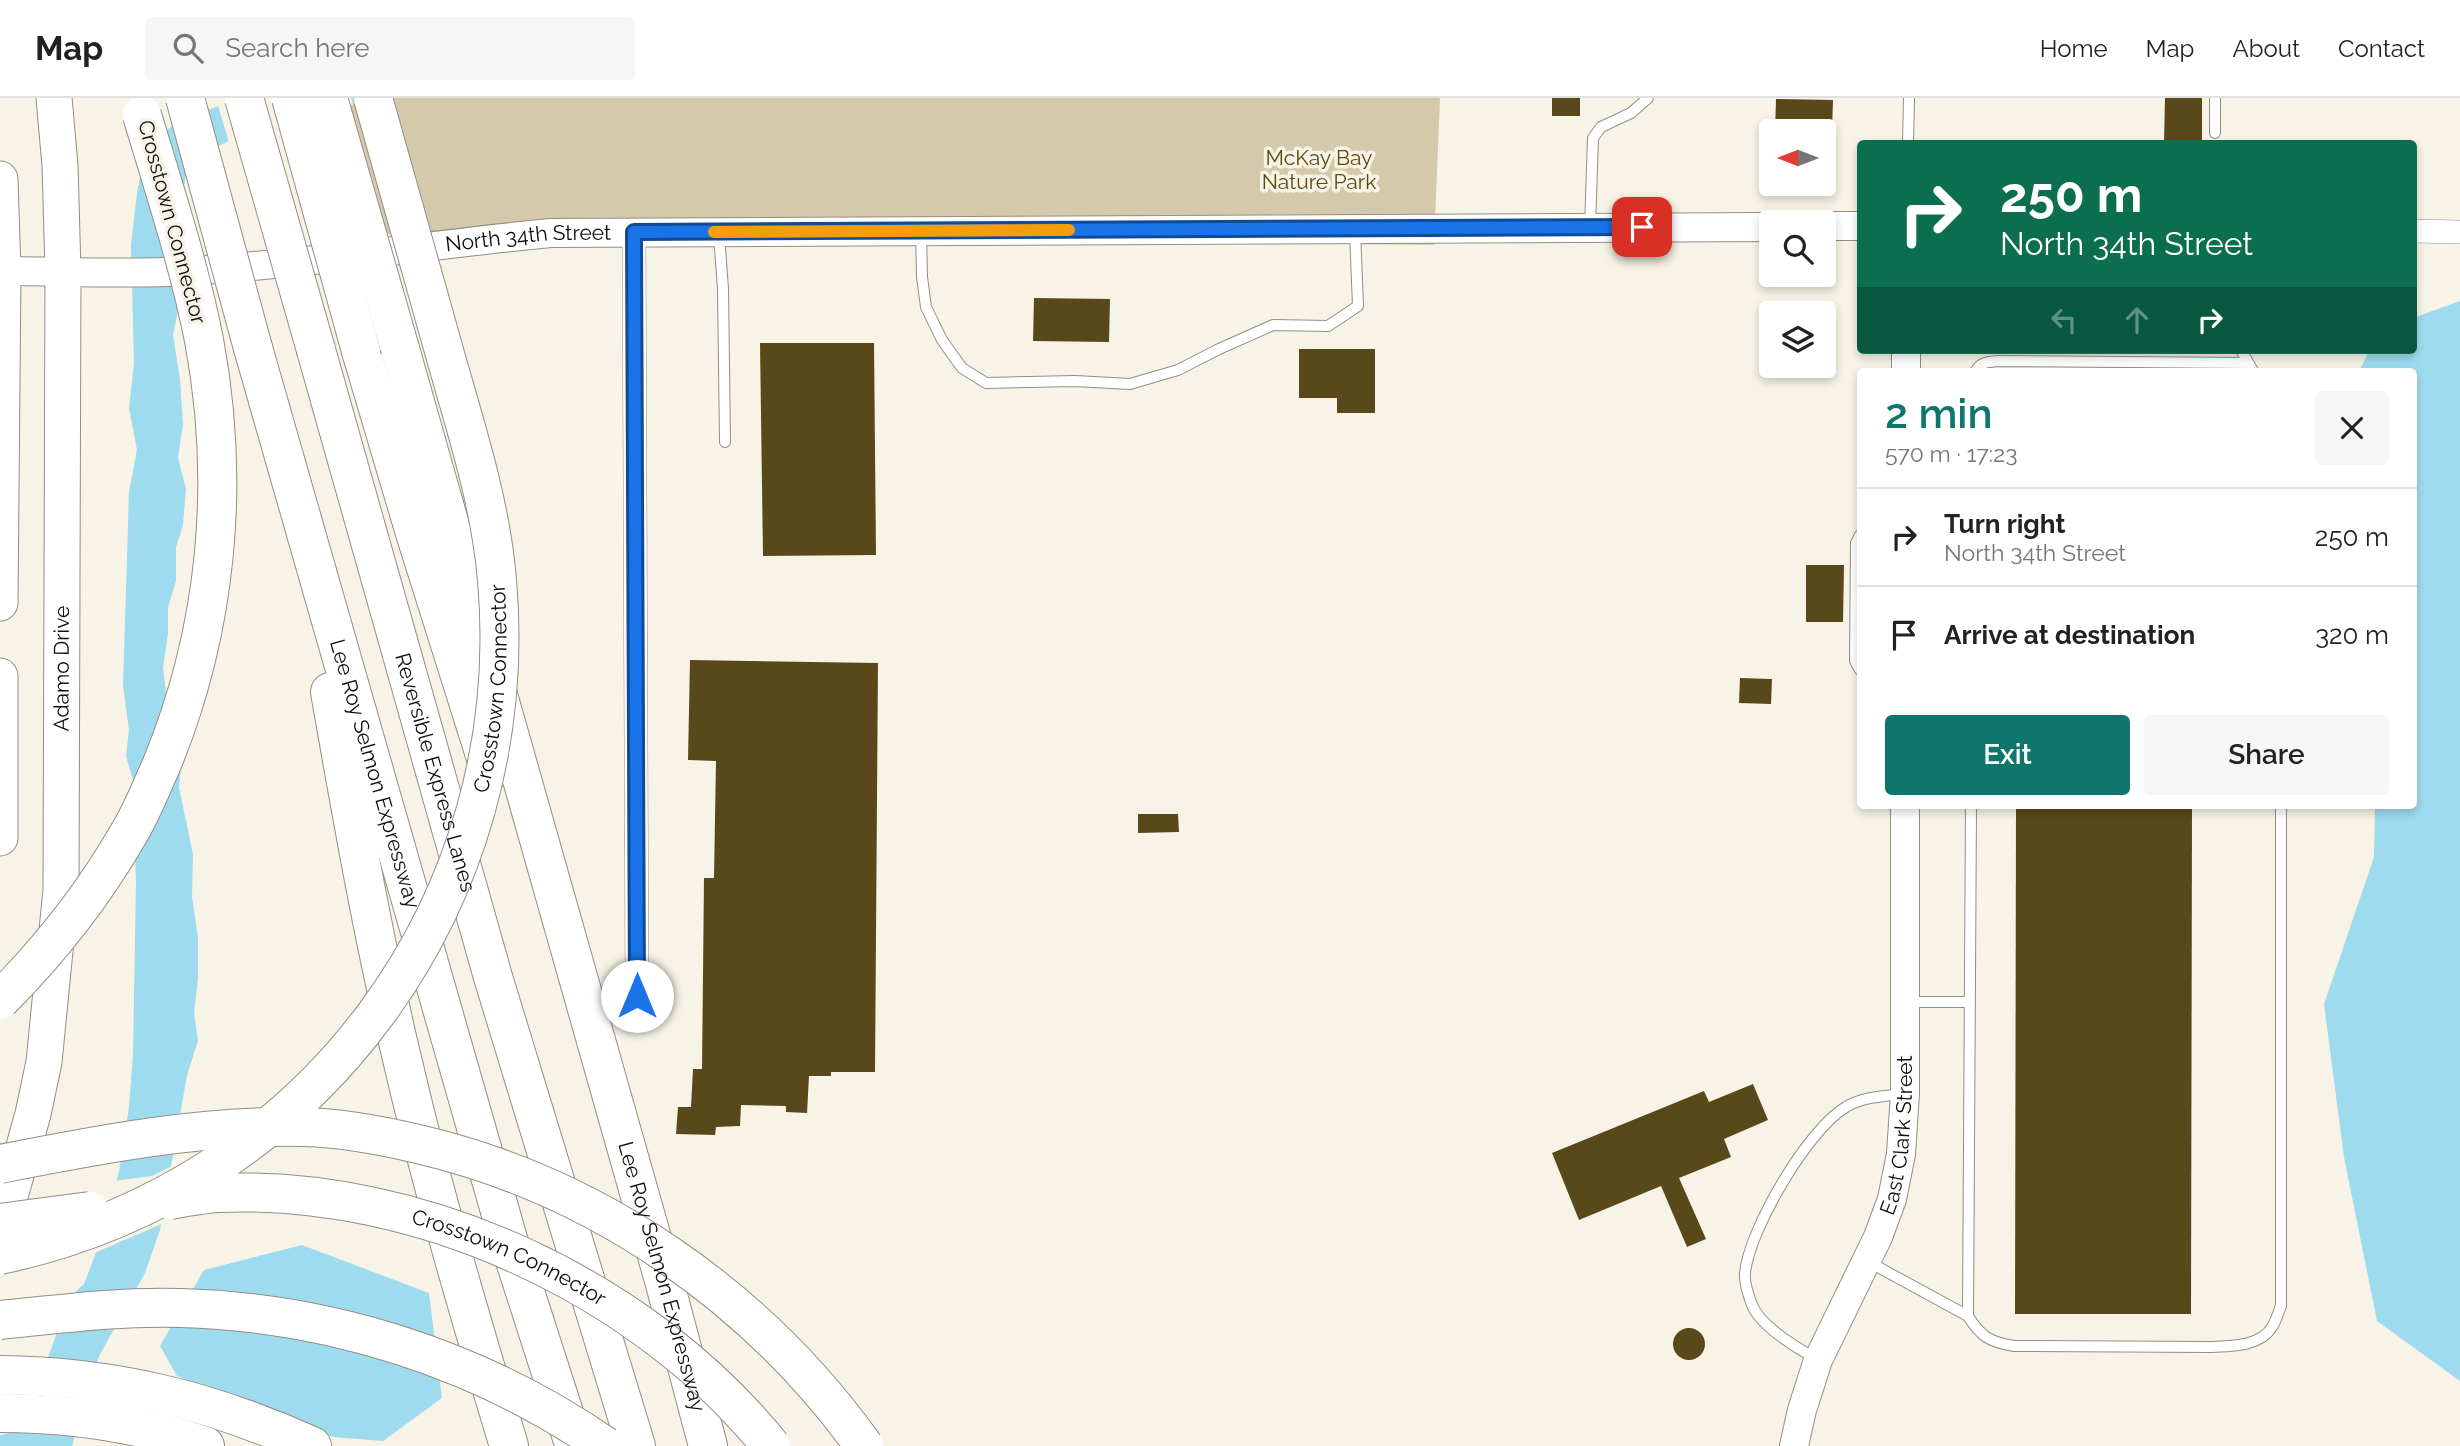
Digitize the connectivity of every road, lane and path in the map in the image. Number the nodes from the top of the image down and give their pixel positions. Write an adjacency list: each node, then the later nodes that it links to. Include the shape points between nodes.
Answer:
1 (54, 98): 25 (main road, Adamo Drive)
2 (186, 98): 30 (highway, Lee Roy Selmon Expressway, bridge)
3 (244, 98): 60 (highway, Reversible Express Lanes, bridge, via 493,977)
4 (291, 98): 43 (highway, bridge, via 471,713 526,868)
5 (328, 98): 43 (highway, Lee Roy Selmon Expressway, bridge)
6 (373, 98): 48 (highway, Crosstown Connector, bridge, via 470,442 497,574 496,711 486,774 466,842 441,907 392,993 351,1046 273,1123 200,1176 117,1219)
7 (1648, 98): 17 (lane, via 1631,113 1601,127 1593,138)
8 (1909, 98): 12 (lane)
9 (2215, 98): 11 (lane)
10 (140, 106): 40 (highway, Crosstown Connector, bridge, via 195,298 209,376 218,481 211,591 186,696 131,830 71,919)
11 (2215, 133)
12 (1908, 140)
13 (0, 179): 24 (main road)
14 (1836, 226): 15 (street)
15 (1857, 226)
16 (1759, 227): 17 (street, North 34th Street)
17 (1590, 228): 18 (street, North 34th Street)
18 (1355, 229): 19 (street, North 34th Street); 19 (lane, via 1358,306 1328,326 1273,326 1178,370 1130,383 986,383 962,368 926,307)
19 (921, 231): 21 (street, North 34th Street)
20 (634, 232): 21 (street, North 34th Street); 25 (street, North 34th Street, via 550,233 184,271); 39 (street)
21 (719, 232): 29 (lane)
22 (2417, 232): 23 (street)
23 (2460, 232)
24 (1, 271): 25 (street, North 34th Street); 28 (main road)
25 (63, 271): 47 (main road, Adamo Drive, via 61,890 44,1062)
26 (2251, 367): 27 (lane, via 1998,361)
27 (1977, 368)
28 (1, 416): 32 (main road)
29 (725, 442)
30 (304, 523): 57 (highway, via 375,938 403,1065 463,1294); 58 (highway, Lee Roy Selmon Expressway, via 505,1226)
31 (1857, 541): 33 (lane)
32 (0, 603)
33 (1857, 665)
34 (0, 676): 38 (main road)
35 (1905, 809): 41 (street, East Clark Street)
36 (1971, 809): 42 (lane)
37 (2281, 809): 50 (lane, via 2281,1307 2271,1329 2255,1341 2237,1346 2014,1346 1978,1332)
38 (0, 838)
39 (637, 996)
40 (0, 1000)
41 (1905, 1002): 42 (lane); 44 (street, East Clark Street)
42 (1970, 1002): 50 (lane)
43 (585, 1007): 61 (highway, Lee Roy Selmon Expressway, bridge)
44 (1905, 1093): 49 (street, East Clark Street, via 1892,1199); 52 (lane, via 1847,1106 1823,1124 1755,1234 1745,1276 1752,1307 1782,1339)
45 (0, 1164): 63 (highway, bridge, via 146,1137 227,1128 306,1127 365,1131 506,1169 626,1228 692,1271 783,1350)
46 (0, 1223): 62 (highway, Crosstown Connector, bridge, via 246,1193 341,1202 436,1224 544,1267 619,1310 698,1371)
47 (0, 1232)
48 (0, 1255)
49 (1867, 1261): 50 (lane); 52 (street, East Clark Street)
50 (1968, 1316)
51 (0, 1320): 59 (highway, bridge, via 96,1310 180,1308 258,1314 336,1328 482,1376 530,1399)
52 (1818, 1360): 64 (street, East Clark Street)
53 (0, 1375): 56 (highway, via 75,1378 172,1395 261,1423)
54 (0, 1413): 55 (highway, via 111,1422)
55 (205, 1446)
56 (312, 1446)
57 (509, 1446)
58 (575, 1446)
59 (605, 1446)
60 (636, 1446)
61 (708, 1446)
62 (771, 1446)
63 (864, 1446)
64 (1794, 1446)

